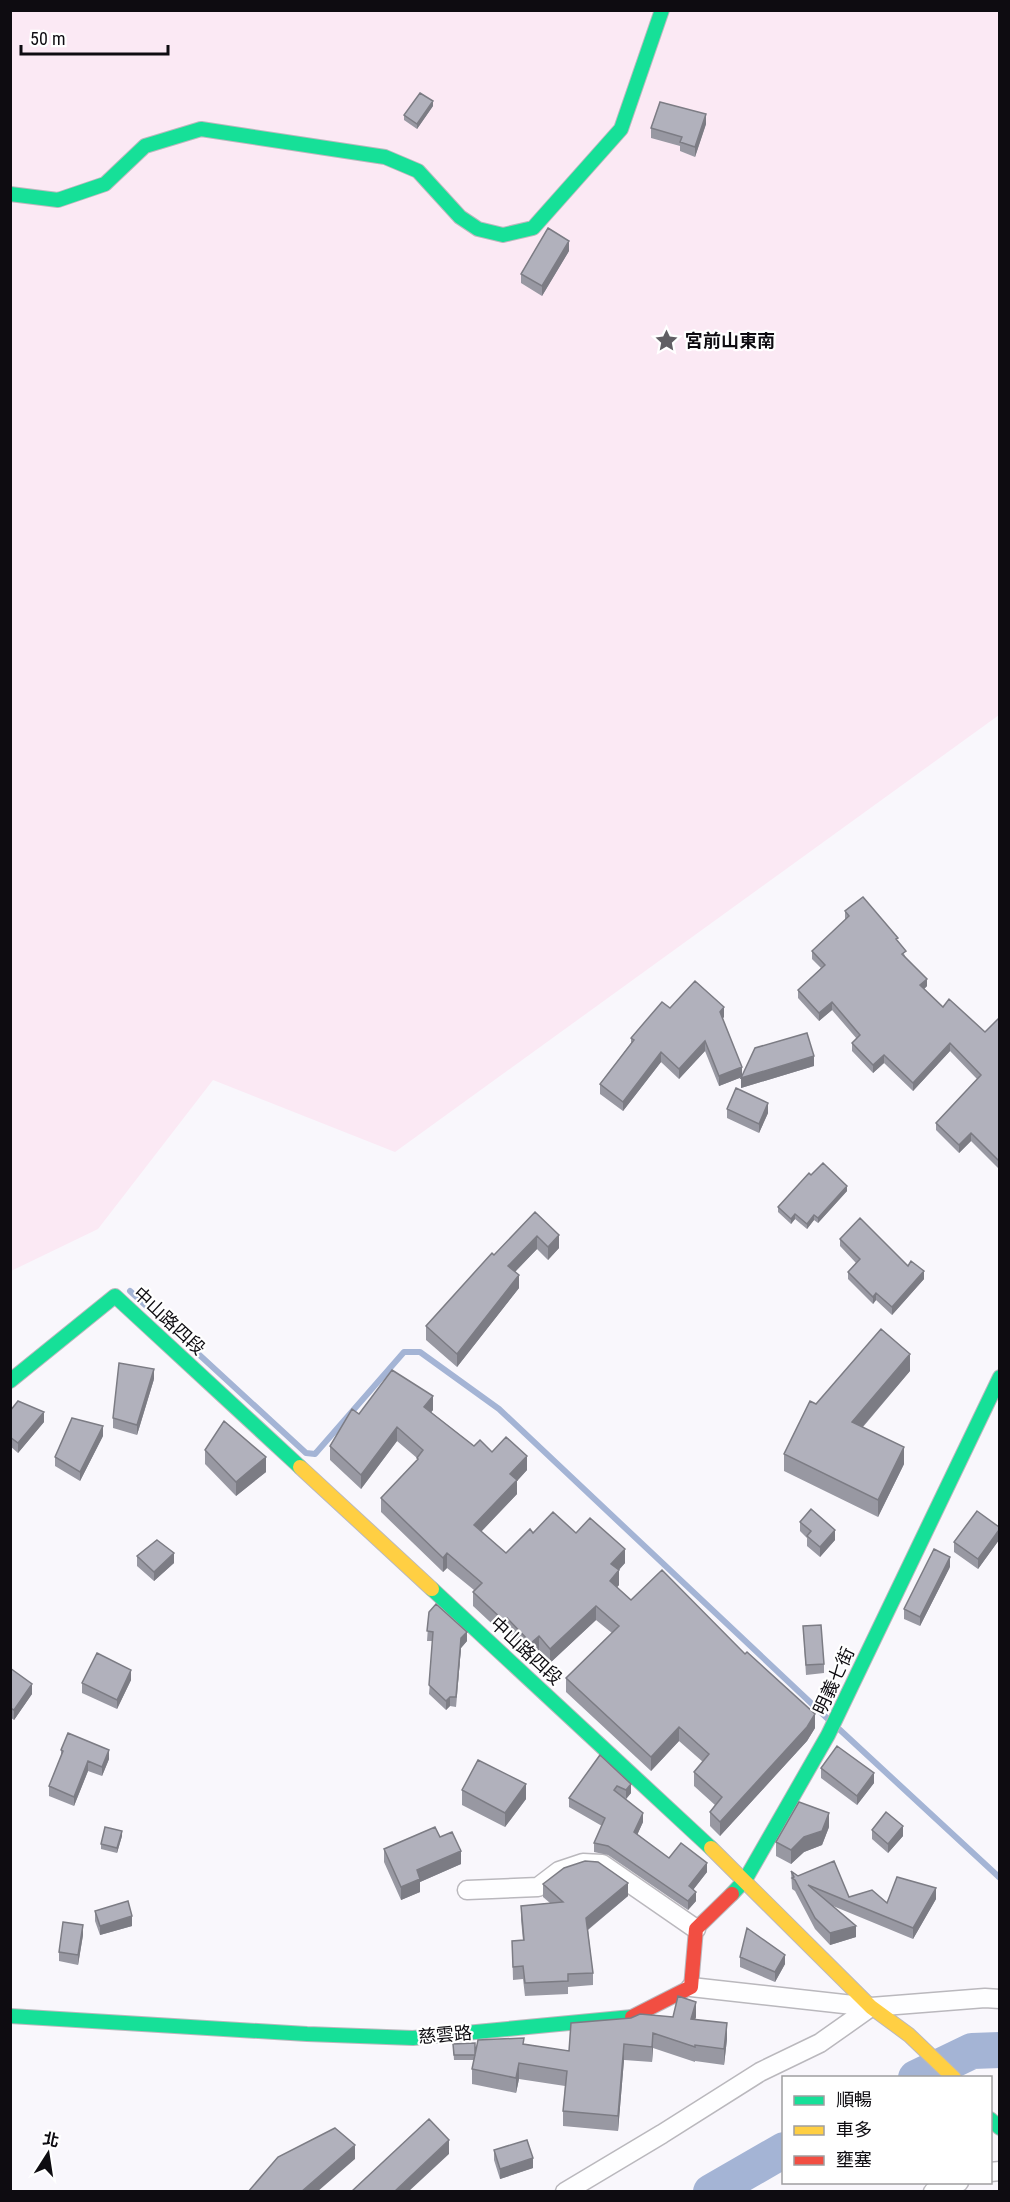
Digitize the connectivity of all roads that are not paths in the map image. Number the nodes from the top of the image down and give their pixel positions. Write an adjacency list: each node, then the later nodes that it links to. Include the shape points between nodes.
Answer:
1 (662, 10): 2 (street, via 621,129 533,228 503,236 478,230 460,217 418,171 385,157 201,129 145,146 105,184 58,200)
2 (10, 194)
3 (999, 1377): 5 (street, 明義七街, via 829,1733)
4 (10, 1381): 5 (street, 中山路四段, via 115,1296)
5 (745, 1880): 7 (street, 明義七街); 10 (street, 中山路四段)
6 (467, 1890): 7 (street, via 538,1887 559,1870 583,1863 602,1864)
7 (696, 1929): 8 (street)
8 (691, 1987): 10 (street); 11 (street, 慈雲路, via 630,2018 413,2038)
9 (999, 1999): 10 (street)
10 (871, 2007): 12 (street, 中山路四段, via 909,2035); 14 (street, via 819,2043 760,2072)
11 (10, 2016)
12 (952, 2076)
13 (954, 2184): 15 (street)
14 (565, 2192)
15 (933, 2192)

